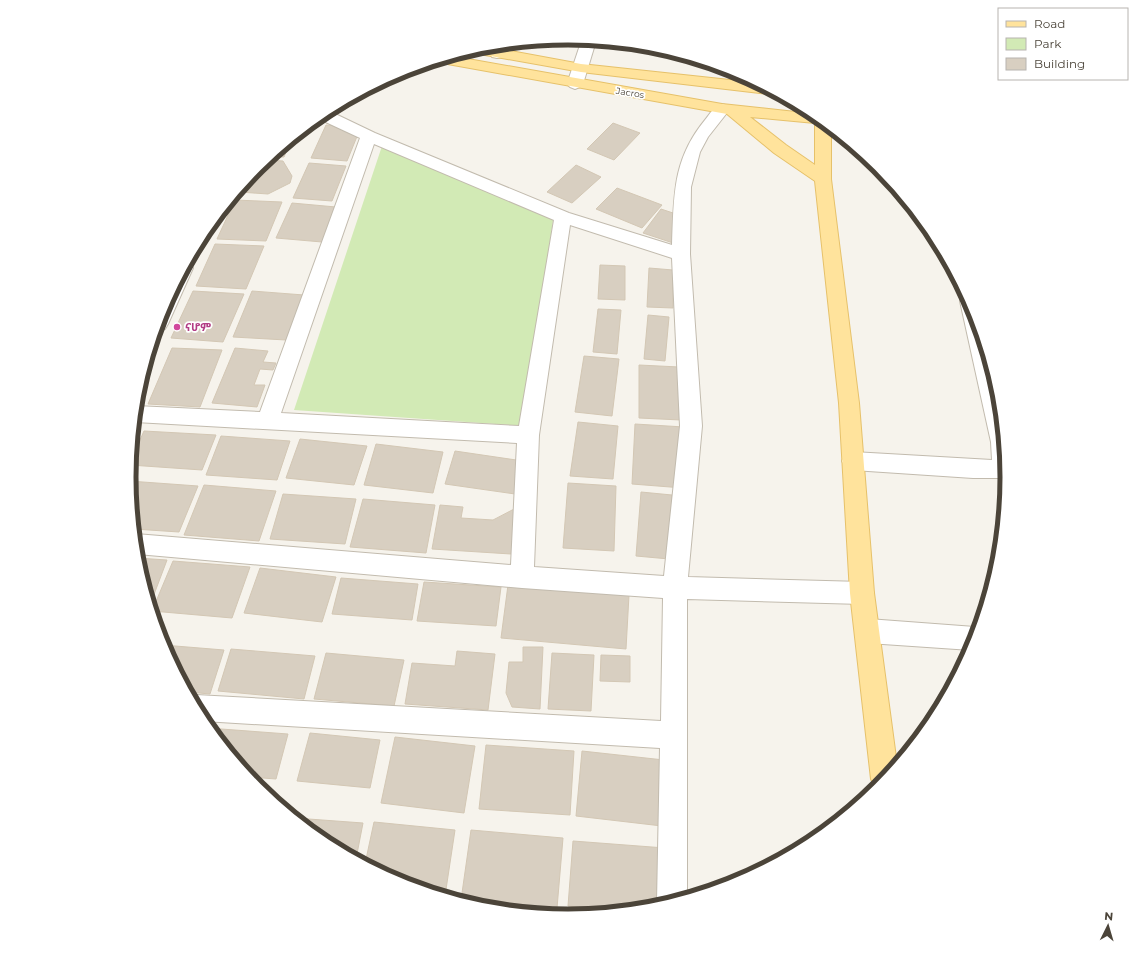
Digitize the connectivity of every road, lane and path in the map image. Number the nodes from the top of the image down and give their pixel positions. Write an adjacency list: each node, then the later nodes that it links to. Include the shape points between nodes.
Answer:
1 (587, 46): 4 (street)
2 (503, 50): 4 (main road, Jacros)
3 (453, 61): 5 (main road, Jacros)
4 (581, 68): 5 (street); 6 (main road, Jacros)
5 (575, 84): 7 (main road, Jacros)
6 (753, 87)
7 (728, 110): 9 (main road, Jacros); 12 (main road); 14 (street, via 701,136 692,152 683,187)
8 (329, 117): 11 (street)
9 (808, 118)
10 (823, 128): 12 (main road)
11 (369, 136): 13 (street); 16 (street)
12 (823, 179): 18 (main road)
13 (563, 216): 14 (street); 17 (street)
14 (681, 254): 22 (street, via 691,426)
15 (141, 414): 16 (street)
16 (267, 422): 17 (street)
17 (528, 435): 21 (street)
18 (853, 461): 19 (street, via 974,469); 23 (main road)
19 (1000, 467)
20 (142, 544): 21 (street)
21 (522, 577): 22 (street)
22 (675, 588): 23 (street); 27 (street)
23 (862, 593): 24 (main road)
24 (868, 631): 25 (street); 28 (main road)
25 (968, 638)
26 (204, 708): 27 (street)
27 (673, 735): 29 (street)
28 (884, 771)
29 (672, 896)

